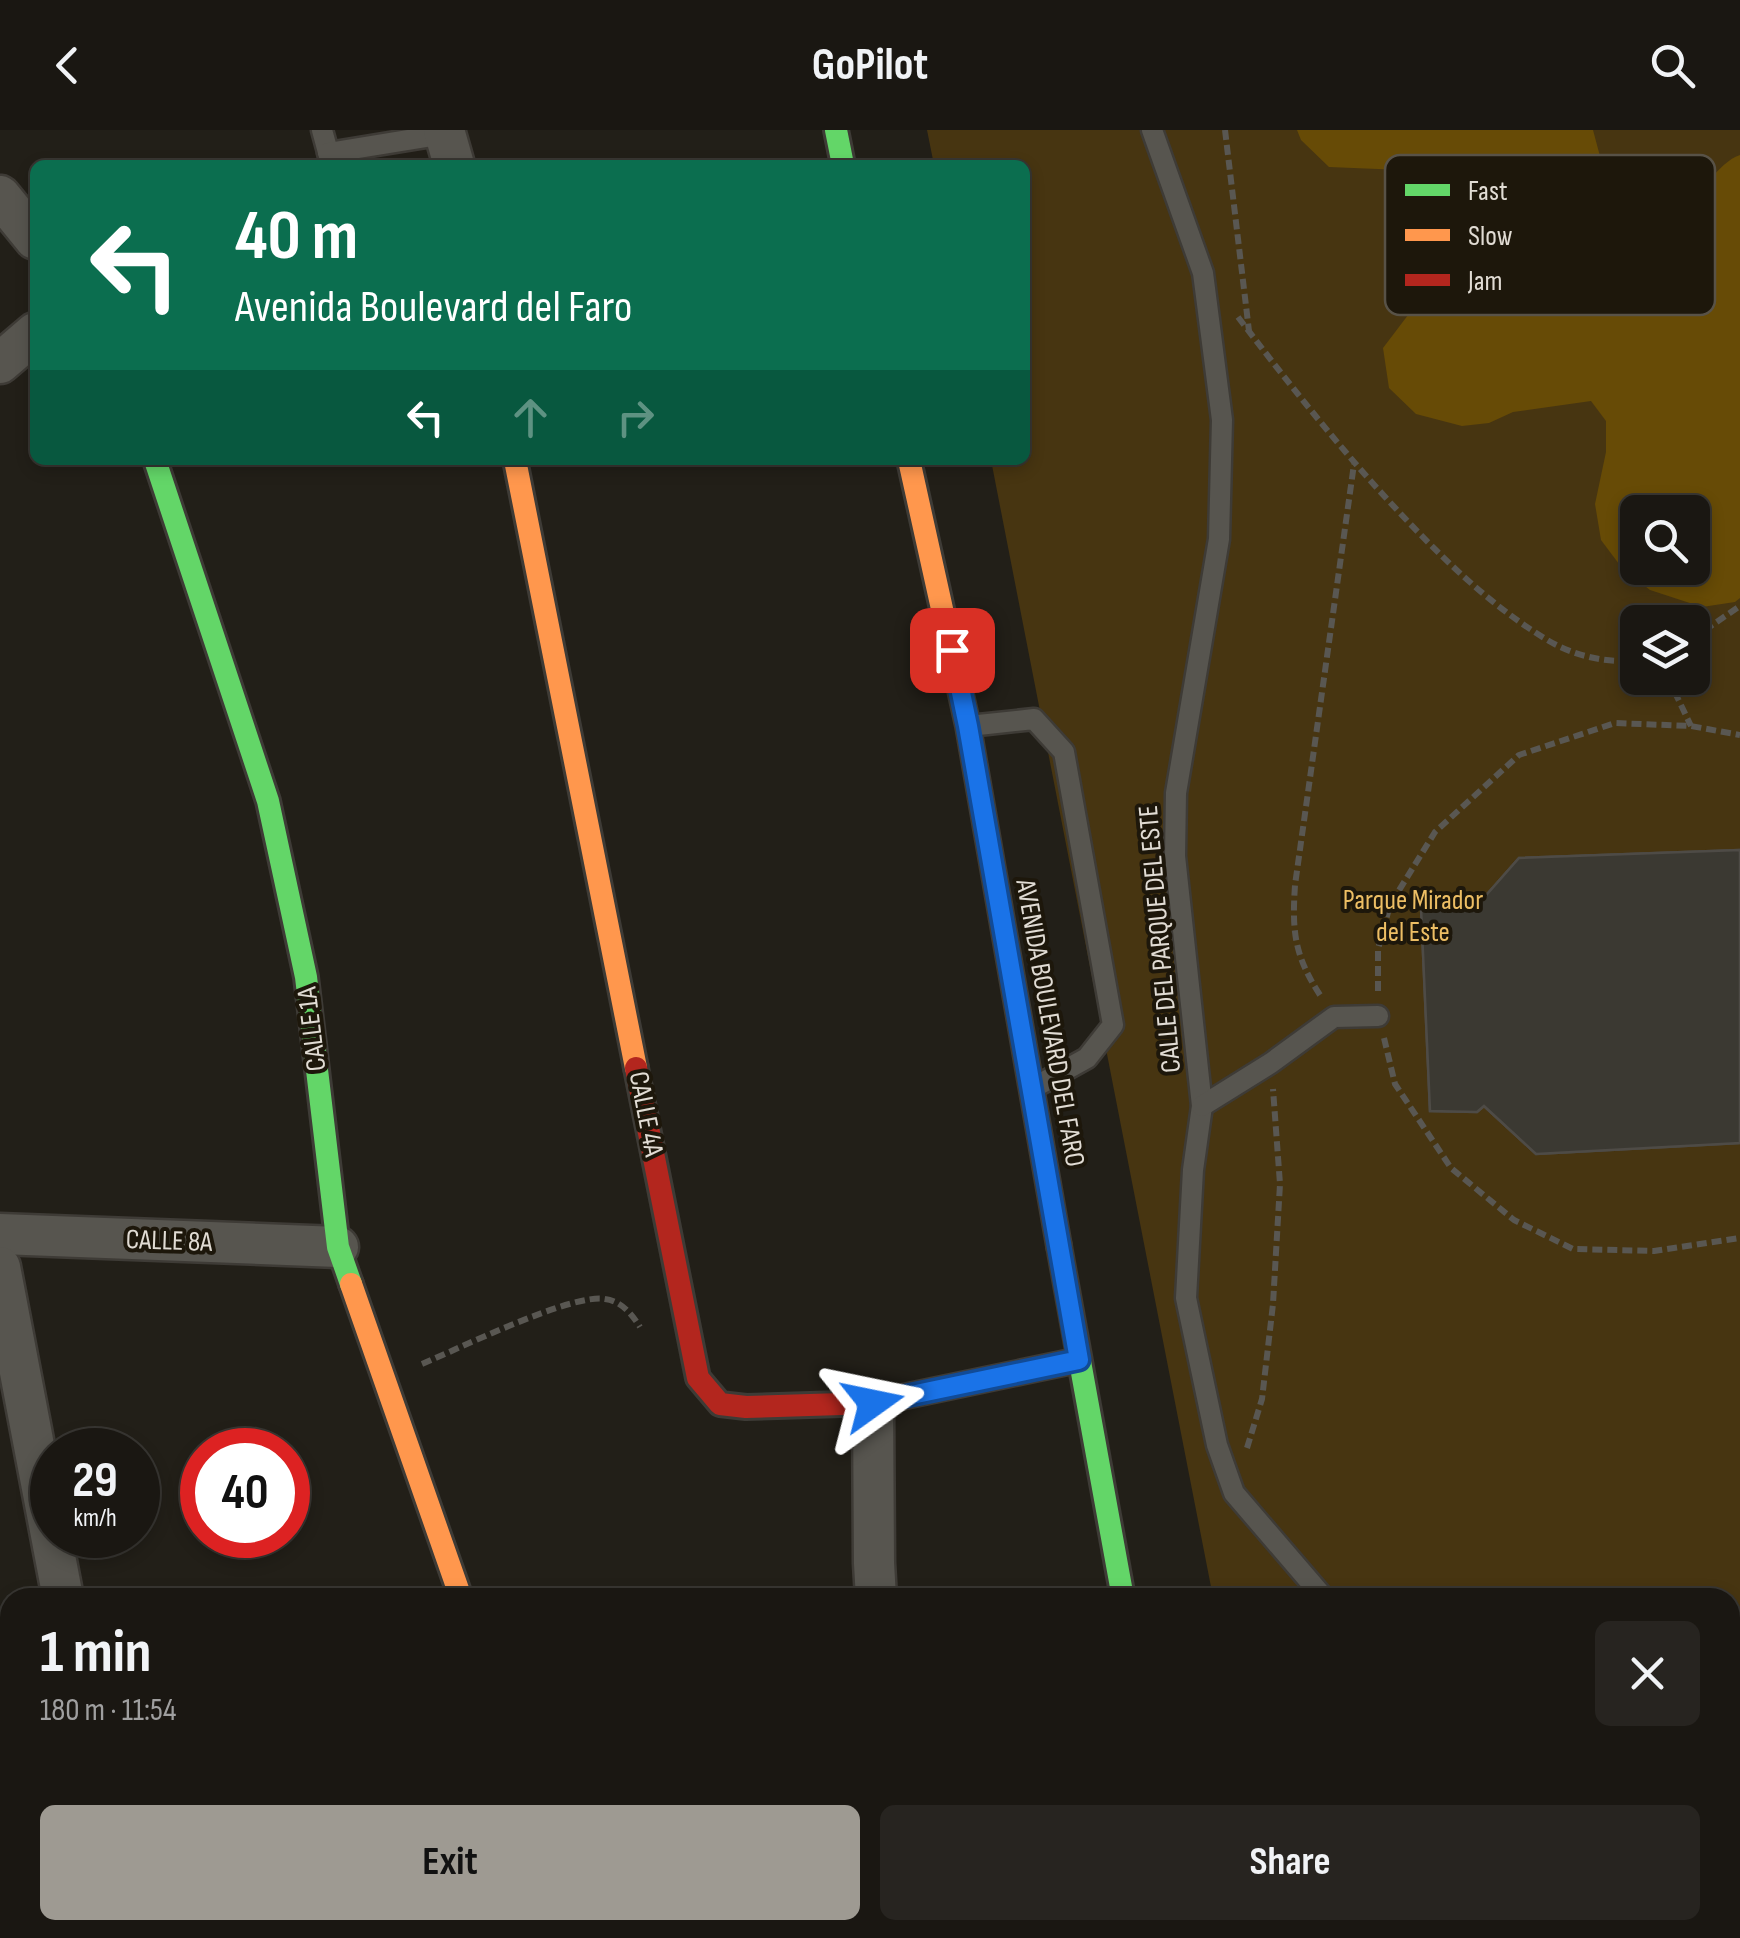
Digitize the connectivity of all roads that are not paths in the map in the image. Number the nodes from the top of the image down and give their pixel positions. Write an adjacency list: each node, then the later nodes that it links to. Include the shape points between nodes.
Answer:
1 (322, 130): 5 (lane)
2 (836, 130): 6 (street)
3 (1152, 130): 17 (lane, CALLE DEL PARQUE DEL ESTE, via 1204,273 1222,420 1219,539 1176,793 1176,856)
4 (448, 143): 5 (lane)
5 (330, 159)
6 (842, 160)
7 (0, 196): 8 (street)
8 (30, 234)
9 (30, 337): 10 (street)
10 (0, 363)
11 (158, 465): 19 (street, CALLE 1A, via 268,801 306,977)
12 (516, 465): 22 (street, CALLE 4A, via 698,1378 720,1404)
13 (910, 465): 14 (street, AVENIDA BOULEVARD DEL FARO)
14 (968, 726): 16 (street, AVENIDA BOULEVARD DEL FARO); 16 (lane, via 1034,719 1064,752 1113,1025 1087,1058)
15 (1378, 1016): 17 (lane, via 1334,1017)
16 (1031, 1089): 21 (street, AVENIDA BOULEVARD DEL FARO)
17 (1202, 1106): 27 (lane, CALLE DEL PARQUE DEL ESTE, via 1186,1298 1217,1445 1234,1493)
18 (0, 1234): 19 (street, CALLE 8A)
19 (338, 1247): 24 (street, CALLE 1A)
20 (0, 1267): 23 (street)
21 (1079, 1360): 22 (street, CALLE 4A); 26 (street, AVENIDA BOULEVARD DEL FARO)
22 (873, 1403): 25 (street)
23 (61, 1588)
24 (457, 1588)
25 (875, 1588)
26 (1121, 1588)
27 (1315, 1588)

